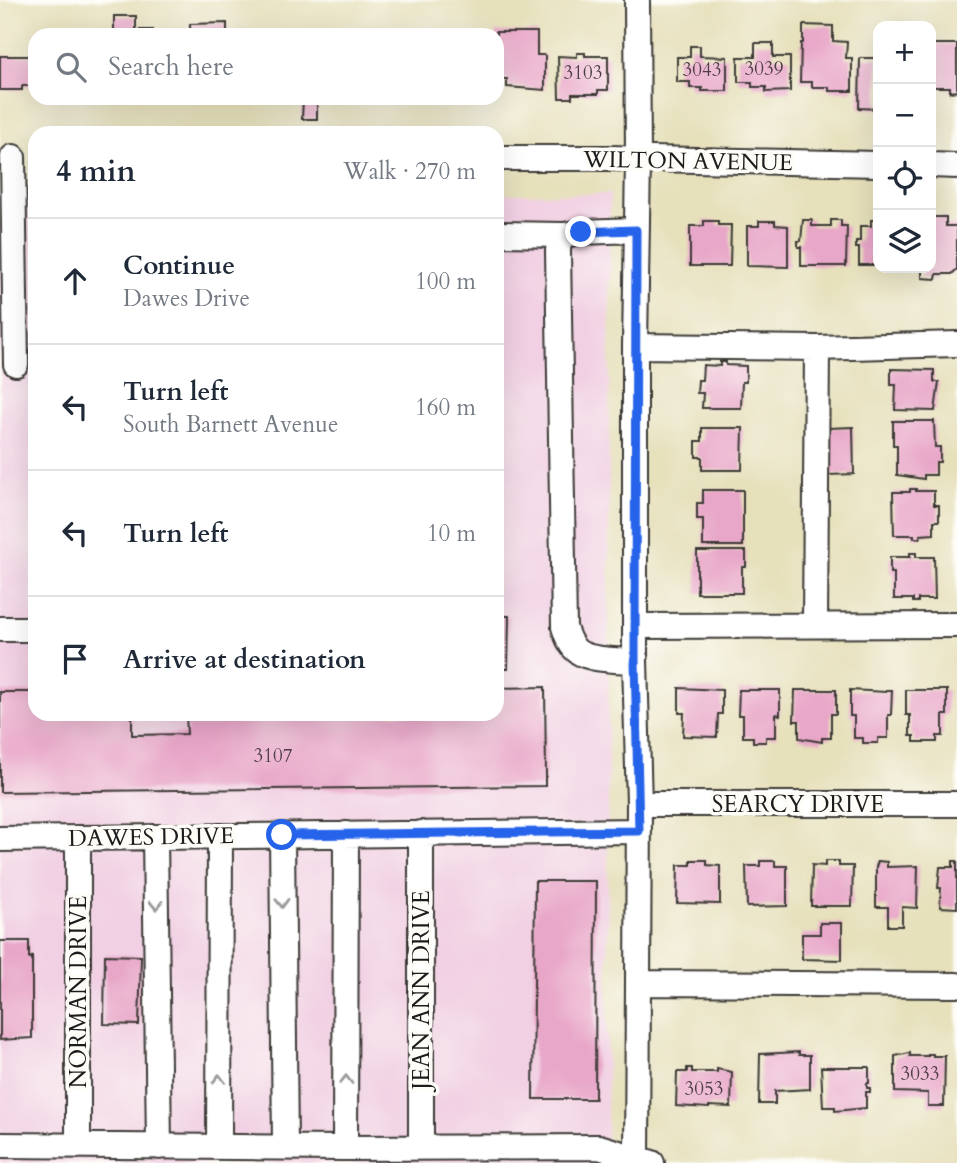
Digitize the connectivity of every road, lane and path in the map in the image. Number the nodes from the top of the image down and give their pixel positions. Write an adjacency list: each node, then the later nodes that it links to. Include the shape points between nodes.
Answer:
1 (637, 0): 4 (street)
2 (16, 157): 11 (street)
3 (504, 158): 4 (street, WILTON AVENUE)
4 (638, 159): 5 (street, WILTON AVENUE); 8 (street)
5 (873, 164)
6 (936, 165): 7 (street)
7 (957, 166)
8 (636, 230): 10 (street); 13 (street)
9 (504, 234): 10 (street)
10 (564, 235): 21 (street, via 558,251 564,628 576,651 590,657)
11 (8, 309): 15 (street)
12 (957, 344): 14 (street)
13 (635, 346): 14 (street); 18 (street)
14 (817, 348): 16 (street)
15 (17, 364)
16 (815, 625): 17 (street); 18 (street)
17 (957, 625)
18 (636, 626): 21 (street)
19 (0, 629): 20 (street)
20 (28, 629)
21 (635, 661): 22 (street)
22 (639, 804): 23 (street, SEARCY DRIVE); 24 (street)
23 (957, 804)
24 (639, 831): 25 (street, DAWES DRIVE); 32 (street)
25 (421, 833): 26 (street, DAWES DRIVE); 39 (street, JEAN ANN DRIVE)
26 (346, 834): 27 (street, DAWES DRIVE); 40 (street, one-way to 26)
27 (282, 835): 28 (street, DAWES DRIVE); 38 (street, one-way to 38)
28 (220, 836): 29 (street, DAWES DRIVE); 37 (street, one-way to 28)
29 (155, 837): 30 (street, DAWES DRIVE); 36 (street, one-way to 36)
30 (78, 838): 31 (street, DAWES DRIVE); 35 (street, NORMAN DRIVE)
31 (0, 839)
32 (638, 983): 33 (street); 41 (street)
33 (957, 985)
34 (0, 1145): 35 (street)
35 (78, 1146): 36 (street)
36 (159, 1147): 37 (street)
37 (219, 1147): 38 (street)
38 (285, 1147): 40 (street)
39 (421, 1147): 40 (street); 41 (street, via 599,1147)
40 (345, 1148)
41 (642, 1161)

